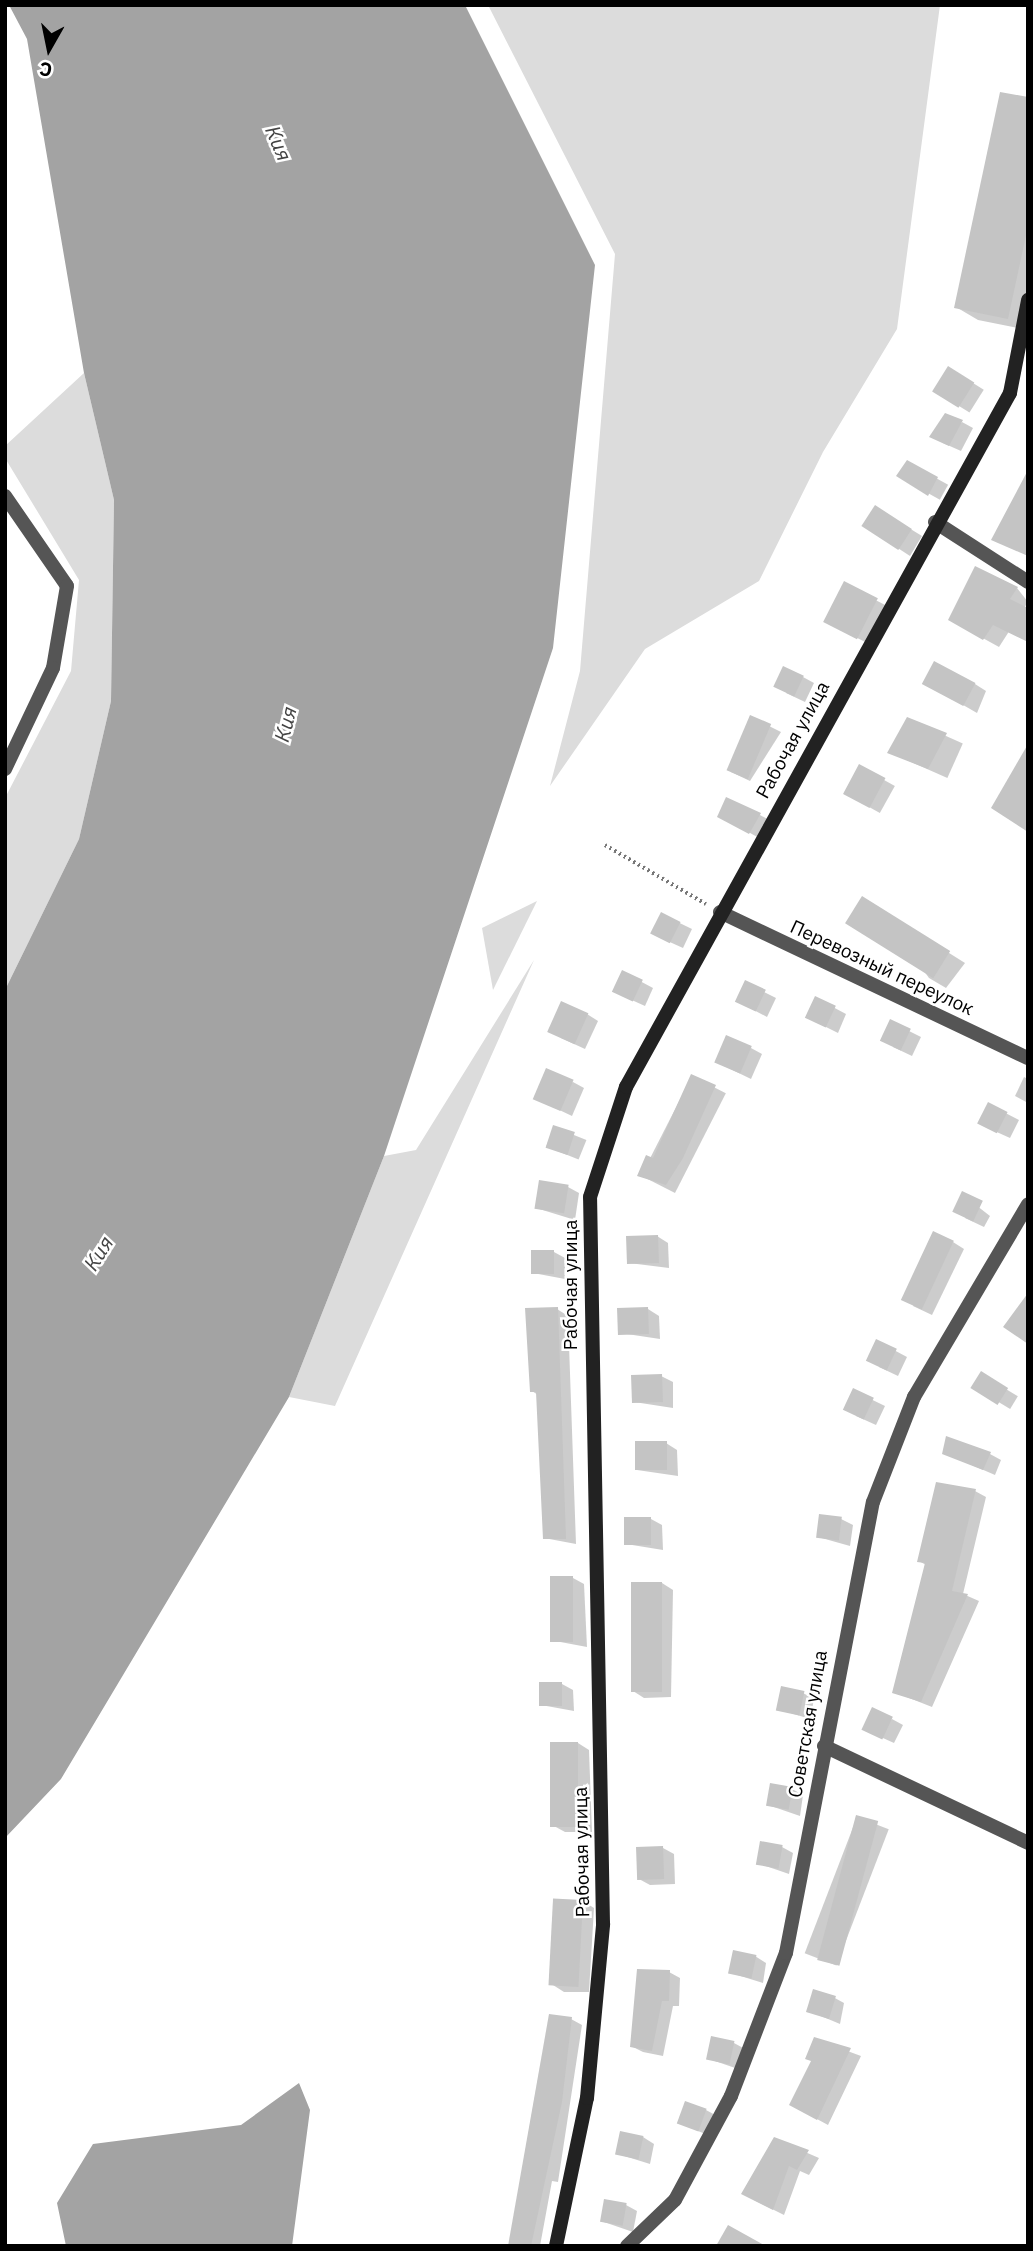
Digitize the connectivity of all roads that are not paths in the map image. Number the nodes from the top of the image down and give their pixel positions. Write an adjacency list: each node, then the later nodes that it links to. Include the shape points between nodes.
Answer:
1 (1028, 300): 3 (main road, Рабочая улица, via 1010,393)
2 (5, 496): 5 (street, via 66,586 54,668)
3 (935, 522): 4 (street); 6 (main road, Рабочая улица)
4 (1028, 582)
5 (5, 769)
6 (720, 912): 7 (street, Перевозный переулок); 12 (main road, Рабочая улица, via 626,1087 590,1198 603,1924 587,2098)
7 (1028, 1058)
8 (1028, 1204): 9 (street, Советская улица, via 914,1397 873,1502)
9 (824, 1746): 10 (street); 11 (street, Советская улица, via 786,1953 731,2096 675,2200)
10 (1028, 1843)
11 (629, 2245)
12 (556, 2246)

